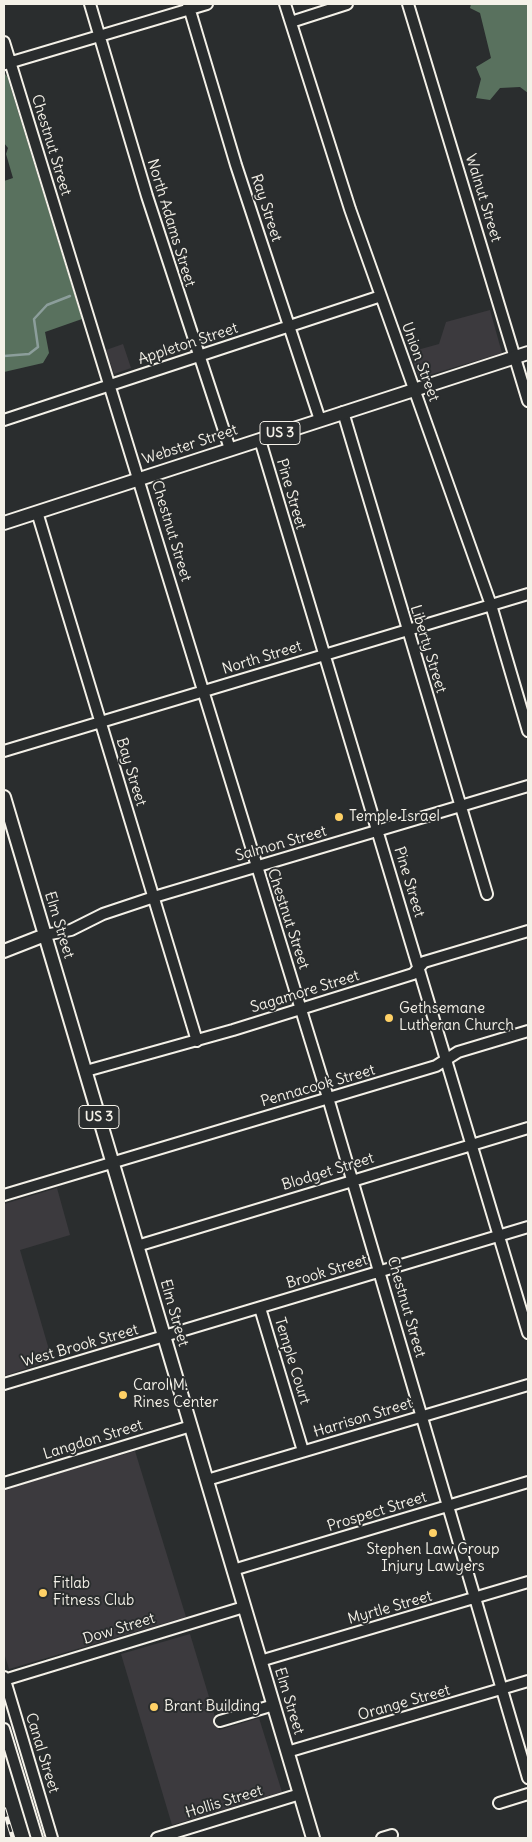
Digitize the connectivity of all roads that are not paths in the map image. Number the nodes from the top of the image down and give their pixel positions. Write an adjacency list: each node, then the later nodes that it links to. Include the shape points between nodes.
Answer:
1 (90, 4): 8 (street, North Adams Street)
2 (207, 4): 6 (street)
3 (285, 4): 7 (street, Union Street)
4 (347, 4): 7 (street)
5 (408, 4): 15 (street, Walnut Street)
6 (188, 6): 8 (street); 12 (street, Ray Street, via 236,165)
7 (291, 22): 11 (street, Union Street)
8 (99, 36): 10 (street); 14 (street, North Adams Street)
9 (4, 42): 10 (street, Chestnut Street)
10 (7, 64): 16 (street, Chestnut Street)
11 (381, 296): 12 (street, Appleton Street); 17 (street, Union Street)
12 (290, 326): 14 (street, Appleton Street); 21 (street, Ray Street)
13 (528, 353): 15 (main road, Webster Street / US 3)
14 (198, 356): 16 (street, Appleton Street); 23 (street, North Adams Street)
15 (516, 357): 17 (main road, Webster Street / US 3); 18 (street, Walnut Street)
16 (109, 385): 20 (street, Appleton Street); 24 (street, Chestnut Street)
17 (414, 389): 19 (main road, Webster Street / US 3); 28 (street, Union Street)
18 (528, 401)
19 (343, 412): 21 (main road, Webster Street / US 3); 29 (street, Liberty Street)
20 (4, 420)
21 (320, 420): 22 (main road, Webster Street / US 3)
22 (260, 440): 23 (main road, Webster Street / US 3); 30 (street, Pine Street)
23 (230, 449): 24 (main road, Webster Street / US 3)
24 (139, 478): 25 (main road, Webster Street / US 3); 31 (street, Chestnut Street)
25 (37, 512): 26 (main road, Webster Street / US 3); 32 (street, Bay Street)
26 (4, 523)
27 (528, 594): 28 (street, North Street)
28 (491, 605): 29 (street, North Street); 33 (street, Union Street)
29 (407, 630): 30 (street, North Street); 37 (street, Liberty Street)
30 (324, 655): 31 (street, North Street); 38 (street, Pine Street)
31 (204, 691): 32 (street, North Street); 39 (street, Chestnut Street)
32 (101, 722): 34 (street, North Street); 41 (street, Bay Street)
33 (528, 731)
34 (4, 751)
35 (528, 786): 37 (street, Salmon Street)
36 (4, 797): 43 (main road, Elm Street / US 3)
37 (461, 807): 38 (street, Salmon Street); 40 (street, Liberty Street)
38 (378, 831): 39 (street, Salmon Street); 46 (street, Pine Street)
39 (256, 867): 41 (street, Salmon Street); 47 (street, Chestnut Street)
40 (487, 894)
41 (154, 898): 43 (street, Salmon Street, via 103,914 71,930); 49 (street, Bay Street)
42 (528, 931): 46 (street, Sagamore Street, via 424,962)
43 (45, 935): 44 (main road); 45 (main road); 51 (main road, Elm Street / US 3)
44 (4, 941)
45 (4, 951)
46 (419, 969): 47 (street, Sagamore Street); 50 (street, Pine Street)
47 (301, 1010): 49 (street, Sagamore Street); 52 (street, Chestnut Street)
48 (528, 1031): 50 (street, Pennacook Street, via 458,1052)
49 (197, 1041): 51 (street, Sagamore Street)
50 (447, 1060): 52 (street, Pennacook Street); 54 (street, Pine Street)
51 (86, 1071): 55 (main road, Elm Street / US 3)
52 (328, 1099): 55 (street, Pennacook Street); 56 (street, Chestnut Street)
53 (528, 1128): 54 (street, Blodget Street)
54 (472, 1144): 56 (street, Blodget Street); 59 (street, Pine Street)
55 (112, 1162): 57 (street, Pennacook Street); 60 (main road, Elm Street / US 3)
56 (352, 1181): 60 (street, Blodget Street); 61 (street, Chestnut Street)
57 (4, 1195)
58 (528, 1227): 59 (street, Brook Street)
59 (500, 1236): 61 (street, Brook Street); 63 (street, Pine Street)
60 (138, 1246): 64 (main road, Elm Street / US 3)
61 (380, 1271): 62 (street, Brook Street); 67 (street, Chestnut Street)
62 (260, 1308): 64 (street, Brook Street); 69 (street, Temple Court)
63 (528, 1332)
64 (164, 1337): 65 (street, West Brook Street); 68 (main road, Elm Street / US 3)
65 (4, 1384)
66 (528, 1385): 67 (street, Harrison Street)
67 (422, 1416): 69 (street, Harrison Street); 73 (street, Chestnut Street)
68 (190, 1426): 70 (main road, Elm Street / US 3); 72 (street, Langdon Street)
69 (303, 1451): 70 (street, Harrison Street)
70 (207, 1480): 74 (main road, Elm Street / US 3)
71 (528, 1482): 73 (street, Prospect Street)
72 (4, 1483)
73 (449, 1506): 74 (street, Prospect Street); 76 (street, Chestnut Street)
74 (233, 1570): 77 (main road, Elm Street / US 3)
75 (528, 1582): 76 (street, Myrtle Street)
76 (476, 1598): 78 (street, Myrtle Street); 81 (street, Chestnut Street)
77 (244, 1607): 78 (main road, Elm Street / US 3); 79 (street, Dow Street)
78 (260, 1661): 82 (main road, Elm Street / US 3)
79 (4, 1679): 92 (street, Canal Street)
80 (528, 1681): 81 (street, Orange Street)
81 (502, 1688): 85 (street, Orange Street); 86 (street, Chestnut Street)
82 (274, 1705): 83 (street); 85 (main road, Elm Street / US 3)
83 (220, 1721)
84 (4, 1729): 91 (street, Canal Street)
85 (287, 1752): 87 (main road, Elm Street / US 3)
86 (528, 1778)
87 (300, 1794): 93 (street, Hollis Street); 94 (main road, Elm Street / US 3)
88 (528, 1794): 89 (street)
89 (499, 1803)
90 (392, 1835): 95 (street)
91 (37, 1838)
92 (52, 1838)
93 (157, 1838)
94 (313, 1838)
95 (382, 1838)

